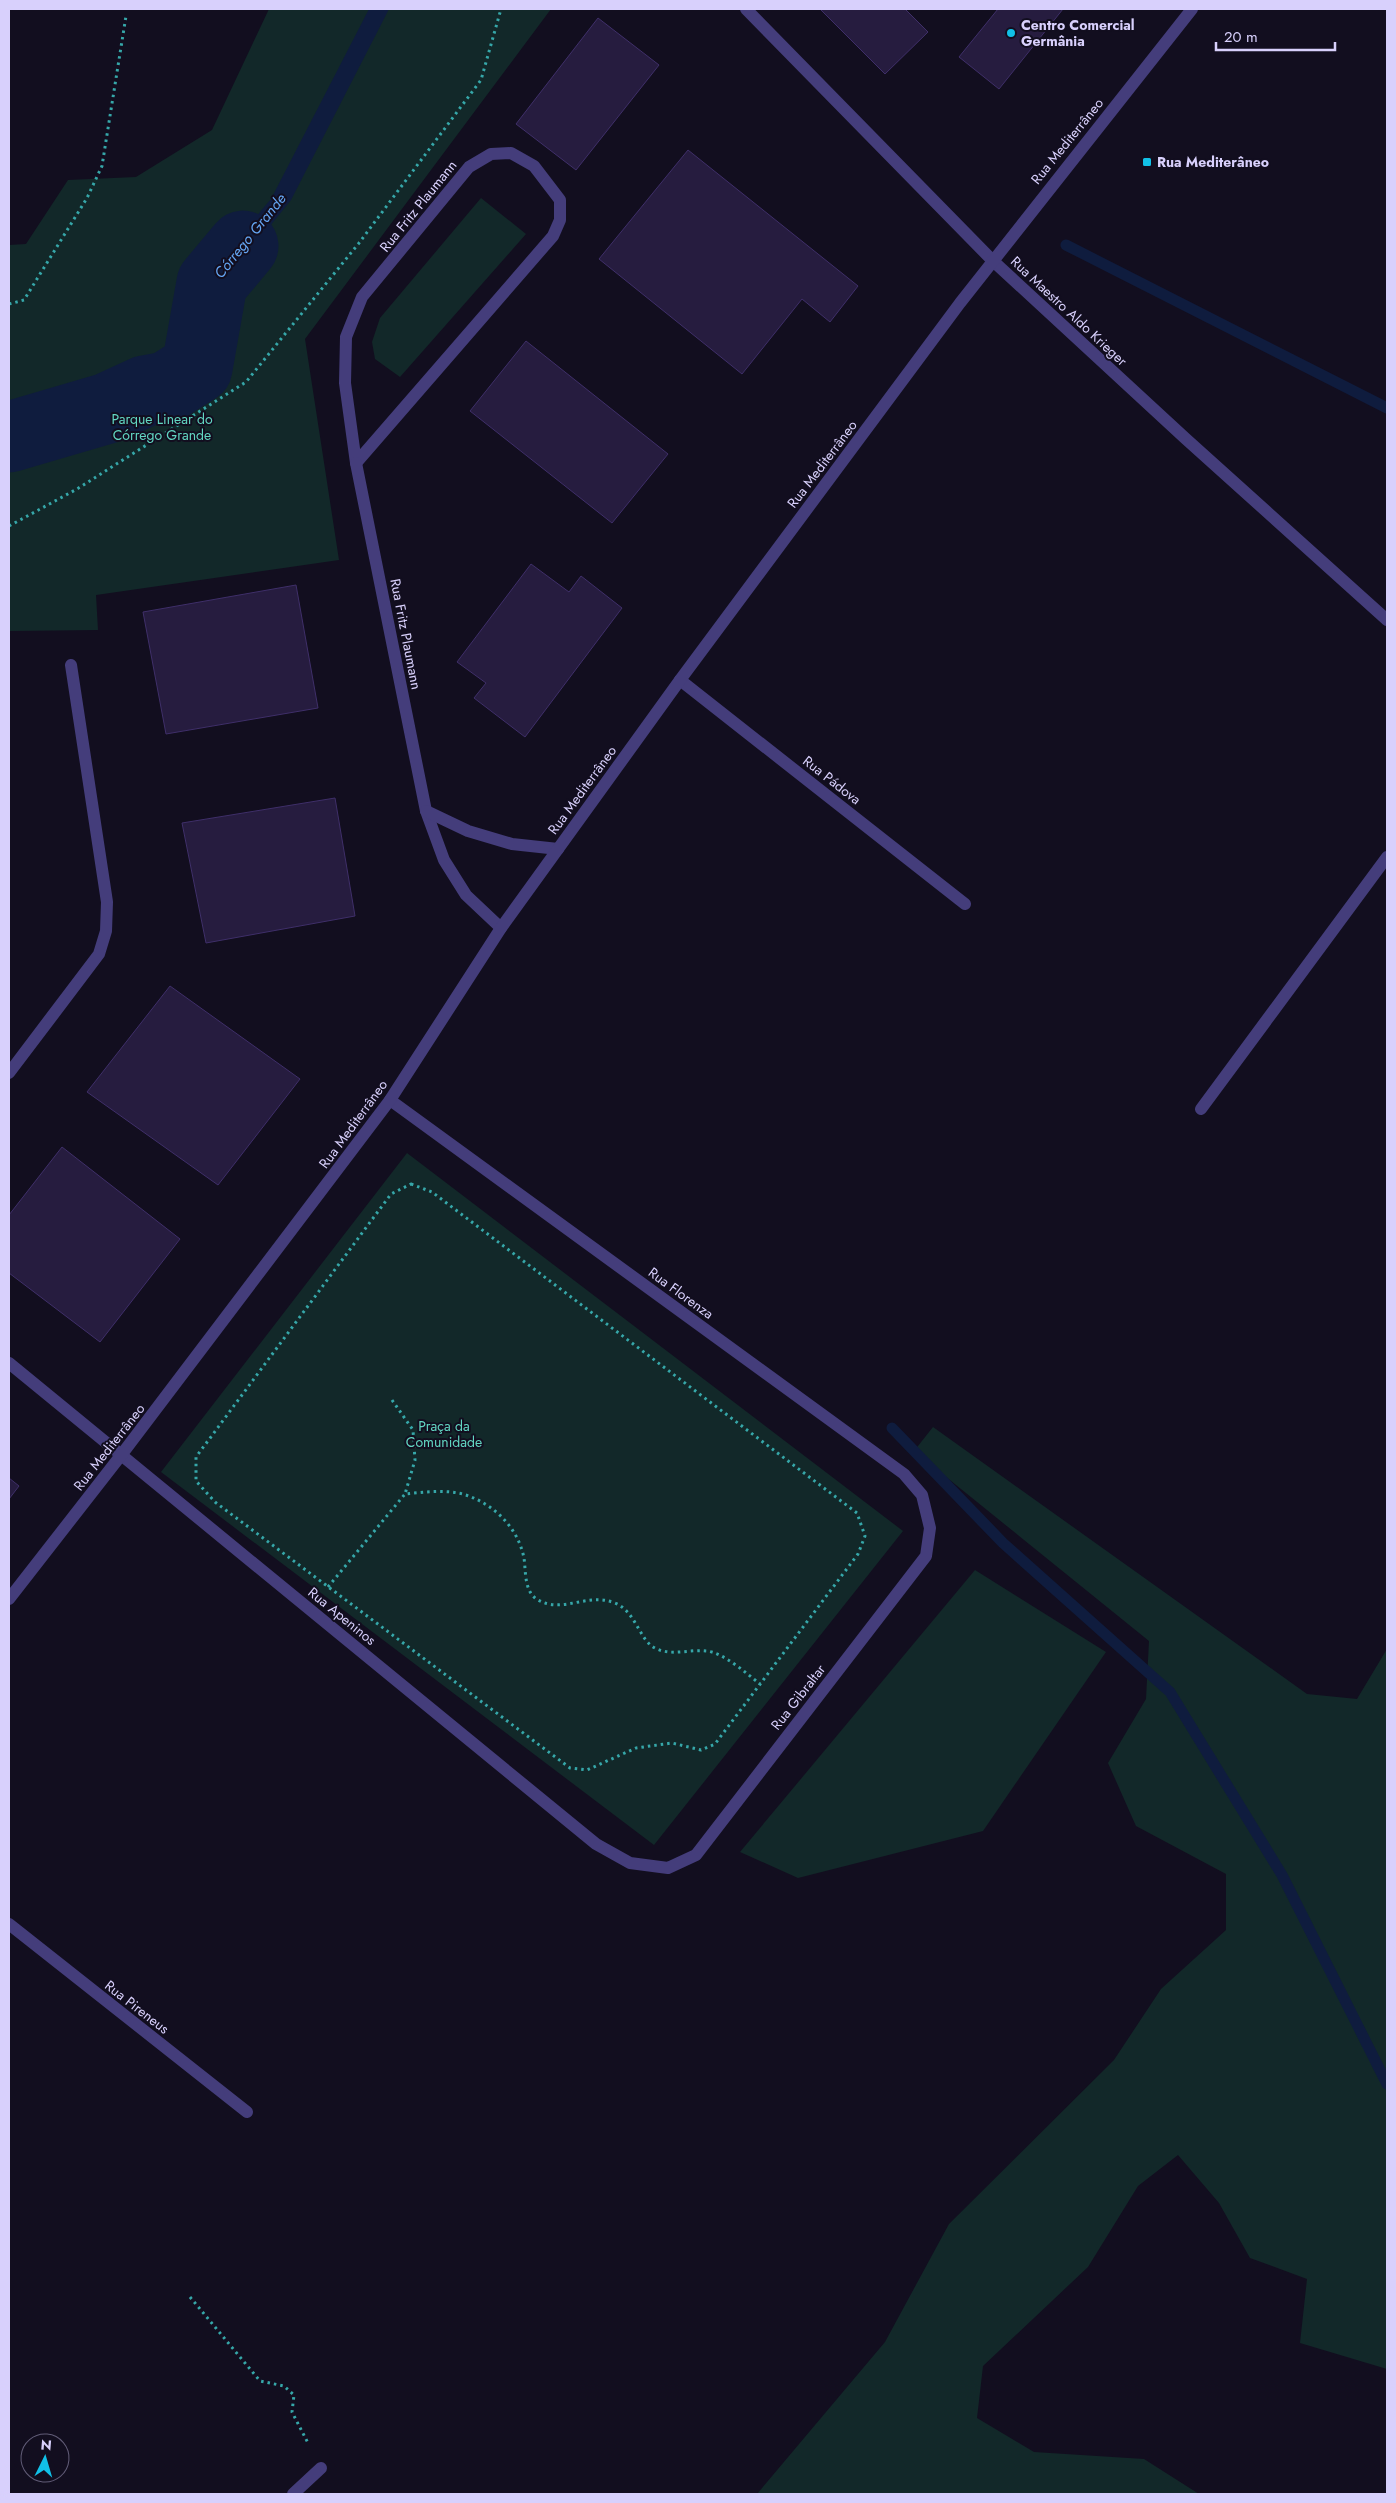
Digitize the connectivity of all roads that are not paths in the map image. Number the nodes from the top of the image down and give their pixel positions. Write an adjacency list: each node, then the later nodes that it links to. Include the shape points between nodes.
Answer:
1 (746, 9): 3 (street, Rua Maestro Aldo Krieger)
2 (1192, 9): 3 (street, Rua Mediterrâneo)
3 (992, 260): 5 (street, Rua Maestro Aldo Krieger); 7 (street, Rua Mediterrâneo)
4 (356, 463): 4 (street, Rua Fritz Plaumann, via 554,236 560,220 560,200 534,166 511,153 491,154 469,167 362,297 346,336 345,383); 8 (street, Rua Fritz Plaumann)
5 (1387, 620)
6 (71, 665): 13 (street, via 107,902 106,931 99,954)
7 (680, 680): 9 (street, Rua Mediterrâneo); 11 (street, Rua Pádova)
8 (426, 811): 9 (street, via 468,831 512,844); 12 (street, Rua Fritz Plaumann, via 444,860 466,895)
9 (558, 849): 12 (street, Rua Mediterrâneo)
10 (1387, 857): 15 (street)
11 (965, 904)
12 (501, 928): 14 (street, Rua Mediterrâneo)
13 (9, 1073)
14 (390, 1100): 17 (street, Rua Mediterrâneo); 18 (street, Rua Florenza, via 904,1474 922,1495)
15 (1201, 1109)
16 (9, 1363): 17 (street, Rua Apeninos)
17 (122, 1454): 19 (street, Rua Mediterrâneo); 20 (street, Rua Apeninos, via 596,1844 630,1863)
18 (930, 1528): 20 (street, Rua Gibraltar, via 926,1556 696,1855)
19 (9, 1599)
20 (668, 1868)
21 (9, 1924): 22 (street, Rua Pireneus)
22 (247, 2112)
23 (321, 2468): 24 (street)
24 (293, 2494)

